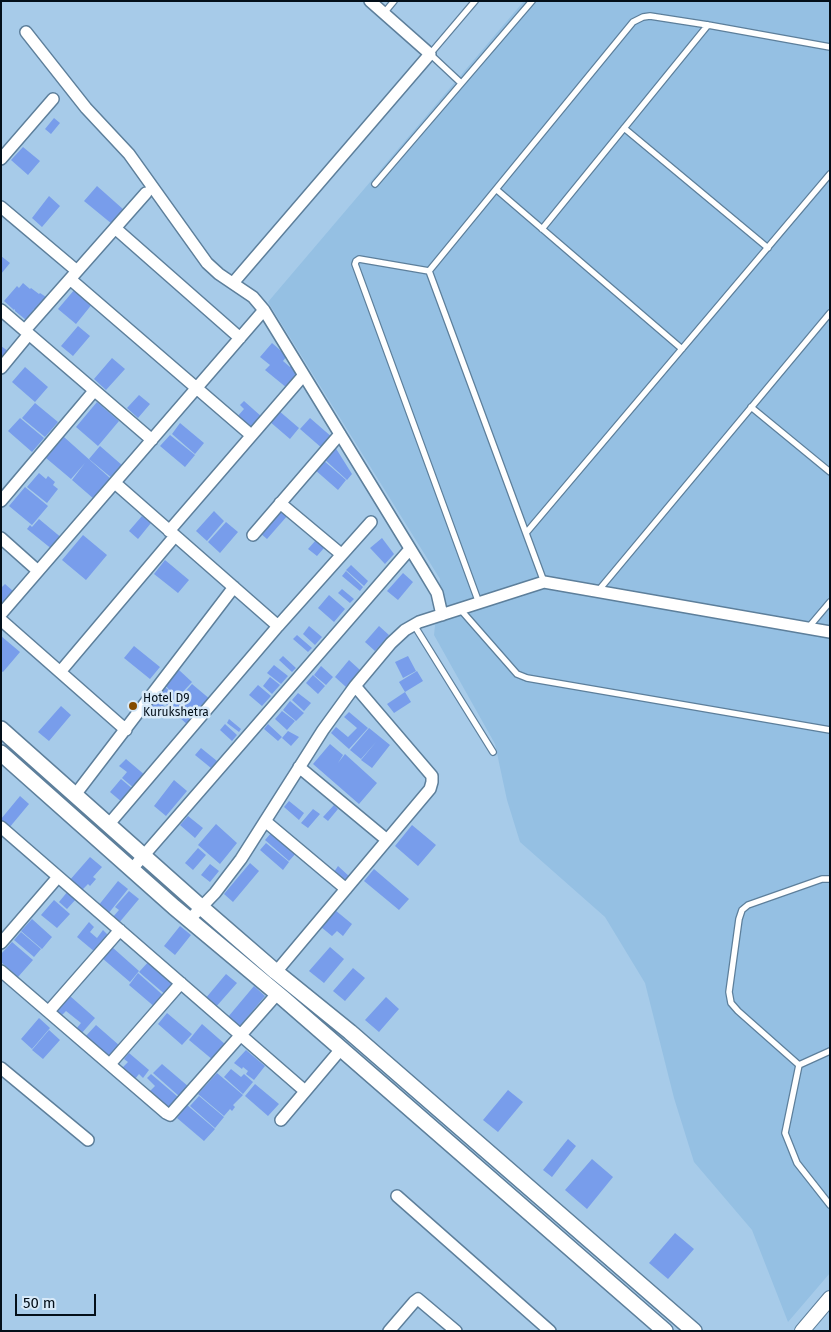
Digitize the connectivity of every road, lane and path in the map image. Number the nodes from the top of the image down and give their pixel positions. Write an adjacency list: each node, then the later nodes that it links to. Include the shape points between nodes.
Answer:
1 (370, 1): 5 (street)
2 (394, 1): 5 (lane)
3 (475, 1): 9 (lane)
4 (532, 1): 10 (lane)
5 (384, 13): 9 (street)
6 (708, 25): 8 (lane); 12 (lane); 16 (lane, via 650,16 634,22)
7 (26, 32): 24 (street, via 86,108 129,154 207,264)
8 (830, 47)
9 (430, 54): 10 (lane); 24 (street)
10 (461, 83): 15 (lane)
11 (53, 99): 13 (street)
12 (624, 128): 20 (lane); 21 (lane)
13 (1, 159)
14 (830, 174): 21 (lane)
15 (375, 184)
16 (496, 190): 20 (lane); 22 (lane)
17 (146, 193): 19 (street)
18 (1, 206): 23 (street)
19 (115, 228): 23 (street); 29 (street)
20 (542, 229): 30 (lane)
21 (768, 248): 30 (lane)
22 (429, 271): 45 (lane); 54 (lane, via 359,259 355,264)
23 (73, 275): 28 (street); 33 (street)
24 (233, 283): 26 (street, via 253,297)
25 (1, 310): 28 (street)
26 (264, 310): 29 (street); 32 (street)
27 (830, 313): 35 (lane)
28 (27, 332): 31 (street); 34 (street)
29 (240, 338): 33 (street)
30 (682, 349): 45 (lane)
31 (1, 368)
32 (303, 376): 36 (street); 37 (street)
33 (197, 388): 37 (street); 38 (street)
34 (94, 391): 38 (street); 41 (street)
35 (752, 407): 39 (lane); 53 (lane)
36 (340, 434): 42 (street); 48 (street)
37 (251, 435): 44 (street)
38 (152, 440): 40 (street)
39 (830, 472)
40 (115, 483): 44 (street); 50 (street)
41 (1, 501)
42 (280, 503): 46 (street); 49 (street)
43 (371, 522): 49 (street)
44 (172, 534): 52 (street); 64 (street)
45 (526, 534): 51 (lane)
46 (253, 535)
47 (1, 538): 50 (street)
48 (410, 549): 58 (street, via 437,593); 77 (street)
49 (341, 554): 61 (street)
50 (38, 571): 57 (street)
51 (544, 582): 53 (street); 54 (street)
52 (234, 587): 61 (street); 67 (street)
53 (598, 591): 62 (street)
54 (479, 602): 56 (street)
55 (830, 602): 62 (lane)
56 (460, 609): 58 (street); 68 (lane, via 517,674 527,678)
57 (1, 614)
58 (442, 615): 60 (street)
59 (1, 620): 64 (street)
60 (414, 625): 65 (street, via 391,643); 69 (lane)
61 (278, 626): 74 (street)
62 (808, 628): 63 (street)
63 (830, 632)
64 (60, 672): 67 (street)
65 (355, 686): 71 (street); 76 (street, via 432,776 430,789)
66 (1, 729): 72 (main road)
67 (126, 730): 72 (street)
68 (830, 730)
69 (492, 752)
70 (1, 753): 78 (main road)
71 (299, 767): 73 (street); 76 (street)
72 (75, 794): 74 (main road)
73 (265, 821): 81 (street); 82 (street, via 241,859)
74 (109, 824): 77 (main road)
75 (4, 833): 79 (street)
76 (387, 840): 81 (street)
77 (144, 856): 78 (street); 82 (main road)
78 (132, 869): 83 (main road)
79 (58, 877): 84 (street); 85 (street)
80 (830, 879): 95 (lane, via 822,879 748,906 742,910 739,919 729,992 731,1003)
81 (346, 889): 87 (street)
82 (201, 907): 83 (street); 87 (main road)
83 (189, 920): 89 (main road)
84 (120, 930): 88 (street); 90 (street)
85 (1, 943)
86 (1, 971): 90 (street)
87 (276, 972): 107 (main road, via 350,1032)
88 (181, 983): 91 (street); 94 (street)
89 (277, 994): 91 (street); 92 (main road)
90 (49, 1011): 94 (street)
91 (242, 1036): 94 (street, via 170,1115); 97 (street)
92 (340, 1049): 97 (street); 106 (main road)
93 (830, 1051): 95 (lane)
94 (110, 1064)
95 (799, 1064): 101 (lane, via 785,1133 797,1163)
96 (1, 1068): 99 (street)
97 (305, 1091): 98 (street)
98 (281, 1120)
99 (88, 1140)
100 (397, 1196): 105 (street)
101 (830, 1205)
102 (830, 1298): 108 (street)
103 (389, 1331): 104 (street, via 418,1299)
104 (456, 1331)
105 (550, 1331)
106 (665, 1331)
107 (694, 1331)
108 (802, 1331)

